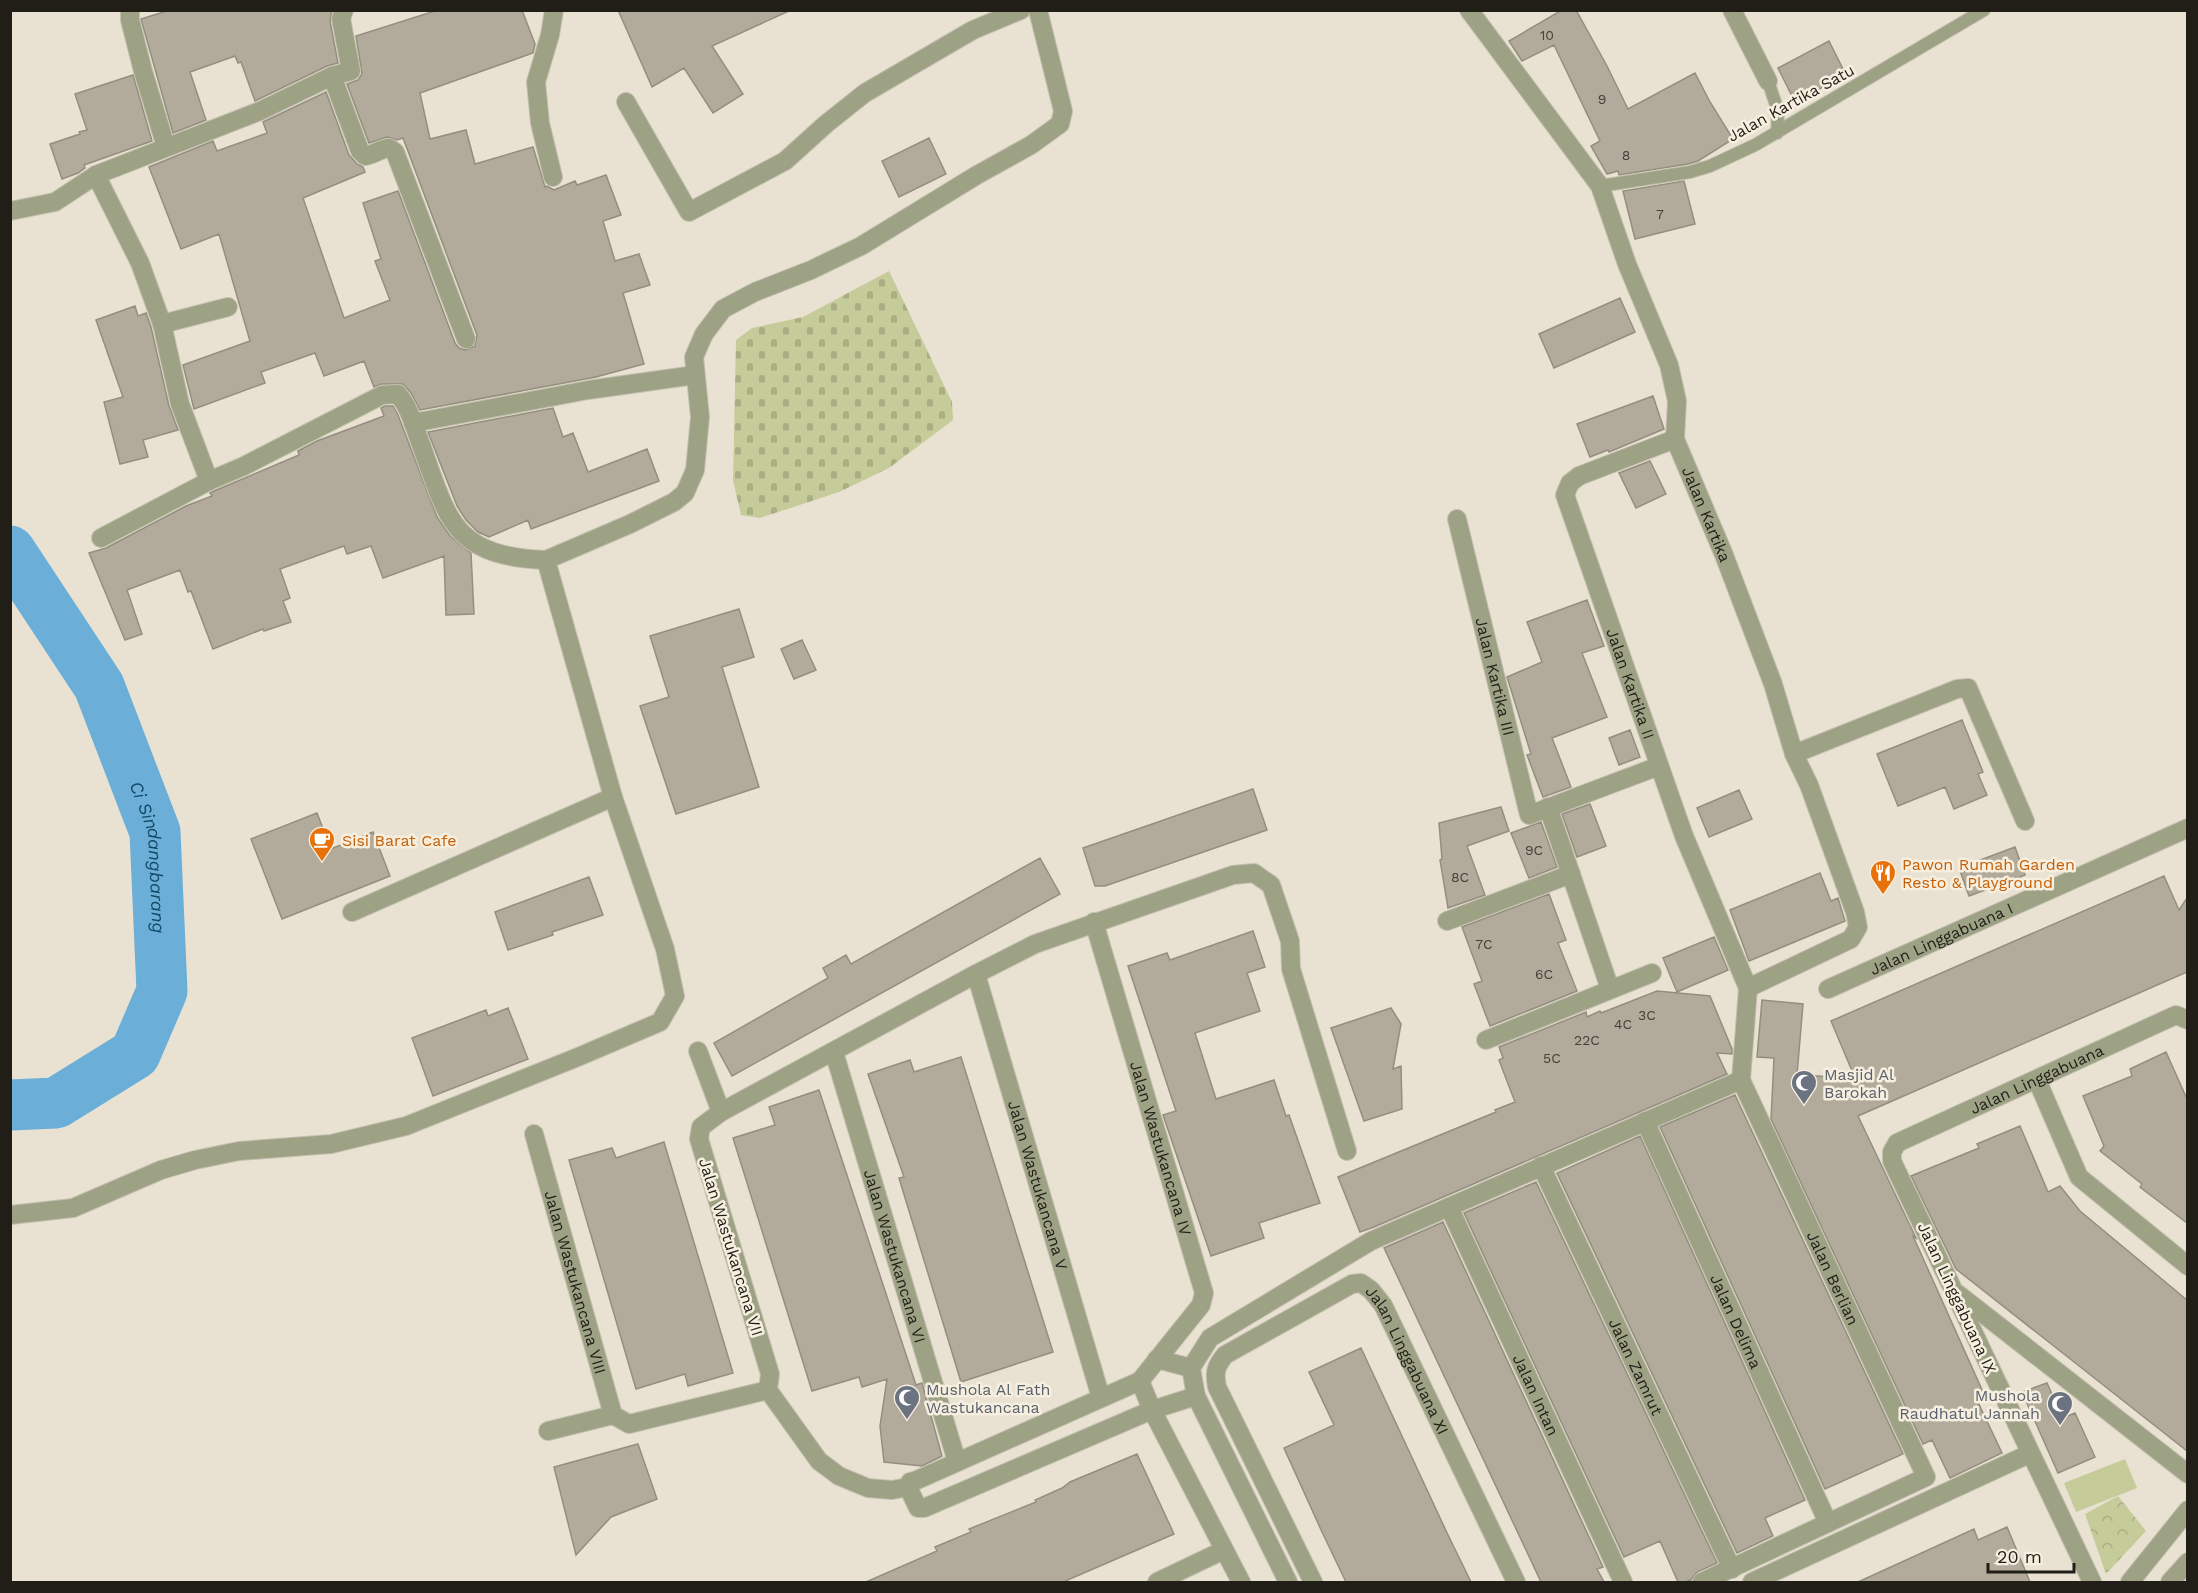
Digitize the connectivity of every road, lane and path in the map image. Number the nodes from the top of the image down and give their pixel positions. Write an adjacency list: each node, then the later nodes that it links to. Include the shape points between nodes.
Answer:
1 (130, 10): 13 (street)
2 (344, 10): 9 (street, via 341,19 351,71)
3 (554, 10): 15 (street, via 536,82 540,123)
4 (1022, 10): 11 (street, via 973,30 865,93 785,162 688,212)
5 (1038, 10): 21 (street, via 1063,111 1060,124 861,246 723,309 704,333 694,357)
6 (1469, 10): 16 (street, Jalan Kartika)
7 (1732, 10): 10 (street)
8 (1984, 10): 12 (lane, Jalan Kartika Satu)
9 (332, 76): 13 (street, via 260,111); 20 (street, via 364,156 389,148 395,152)
10 (1768, 81): 12 (lane, via 1778,111)
11 (626, 102)
12 (1777, 133): 16 (lane, Jalan Kartika Satu, via 1690,172)
13 (166, 147): 14 (street)
14 (96, 175): 17 (street, via 55,202); 19 (street, via 140,263)
15 (553, 177)
16 (1600, 186): 23 (street, Jalan Kartika, via 1669,365 1677,401)
17 (10, 211)
18 (228, 307): 19 (street)
19 (162, 324): 24 (street, via 180,404)
20 (466, 339)
21 (695, 375): 22 (street, via 588,390); 27 (street, via 700,417 695,470 685,493 630,525)
22 (413, 423): 24 (street, via 398,394 382,395); 27 (street, via 441,500 457,530 487,549 517,559)
23 (1676, 439): 28 (street, Jalan Kartika, via 1773,684); 29 (street, Jalan Kartika II, via 1580,476 1570,483 1565,495)
24 (209, 481): 26 (street)
25 (1457, 519): 31 (street, Jalan Kartika III, via 1528,815)
26 (101, 538)
27 (546, 560): 30 (street)
28 (1794, 754): 32 (street, via 1968,688); 40 (street, Jalan Kartika, via 1809,785 1858,927 1851,939)
29 (1659, 766): 31 (street, Jalan Kartika III); 40 (street, Jalan Kartika II)
30 (613, 796): 35 (street); 57 (street, via 665,949 675,996 660,1022 406,1126 331,1144 239,1151 195,1160 73,1208)
31 (1548, 807): 34 (street)
32 (2025, 821)
33 (2187, 828): 42 (street, Jalan Linggabuana I)
34 (1571, 874): 36 (street); 41 (street)
35 (352, 912)
36 (1447, 921)
37 (1094, 922): 39 (street, Jalan Wastukancana VII, via 1035,944); 54 (street, Jalan Wastukancana VII, via 1233,875 1254,873 1271,885 1290,941 1290,969); 60 (street, Jalan Wastukancana IV, via 1204,1293 1201,1305)
38 (1652, 973): 41 (street)
39 (976, 974): 47 (street, Jalan Wastukancana VII); 65 (street, Jalan Wastukancana V)
40 (1748, 988): 48 (street)
41 (1611, 989): 45 (street)
42 (1828, 989)
43 (2182, 1018): 44 (street, Jalan Linggabuana); 49 (street, Jalan Linggabuana)
44 (2187, 1030)
45 (1486, 1040)
46 (698, 1051): 50 (street)
47 (834, 1052): 50 (street, Jalan Wastukancana VII); 70 (street, Jalan Wastukancana VI)
48 (1741, 1080): 51 (street); 74 (street, Jalan Berlian, via 1926,1477)
49 (2037, 1080): 53 (street, Jalan Linggabuana); 58 (street, via 2079,1178)
50 (721, 1112): 63 (street, Jalan Wastukancana VII, via 701,1127 699,1139 770,1374)
51 (1645, 1121): 55 (street); 74 (street, Jalan Delima)
52 (534, 1134): 67 (street, Jalan Wastukancana VIII)
53 (1897, 1143): 59 (street, Jalan Linggabuana IX, via 1892,1161)
54 (1347, 1151)
55 (1541, 1166): 56 (street); 77 (street, Jalan Zamrut)
56 (1449, 1207): 61 (street, via 1371,1241 1210,1338); 83 (street, Jalan Intan)
57 (10, 1215)
58 (2187, 1266)
59 (1953, 1291): 69 (street, Jalan Linggabuana IX); 71 (street)
60 (1157, 1359): 61 (street); 62 (street, Jalan Wastukancana IV)
61 (1191, 1368): 64 (street)
62 (1140, 1381): 65 (street); 66 (street)
63 (768, 1390): 67 (street); 72 (street, via 819,1461 838,1476 868,1488)
64 (1196, 1396): 66 (street); 80 (street)
65 (1101, 1398): 70 (street)
66 (1152, 1410): 72 (street, via 924,1508 918,1508); 75 (street)
67 (621, 1419): 68 (street)
68 (548, 1431)
69 (2029, 1454): 85 (street); 86 (street, Jalan Linggabuana IX)
70 (957, 1462): 72 (street, via 910,1482)
71 (2187, 1474)
72 (908, 1487)
73 (2187, 1510): 87 (street)
74 (1828, 1523): 77 (street)
75 (1224, 1550): 78 (street); 79 (street)
76 (2187, 1562): 88 (street)
77 (1732, 1569): 84 (street)
78 (1157, 1582)
79 (1241, 1582)
80 (1288, 1582)
81 (1313, 1582): 82 (street, Jalan Linggabuana XI, via 1217,1387 1216,1365 1225,1355 1352,1284 1361,1283 1383,1305)
82 (1516, 1582)
83 (1623, 1582)
84 (1702, 1582)
85 (1752, 1582)
86 (2092, 1582)
87 (2130, 1582)
88 (2170, 1582)

